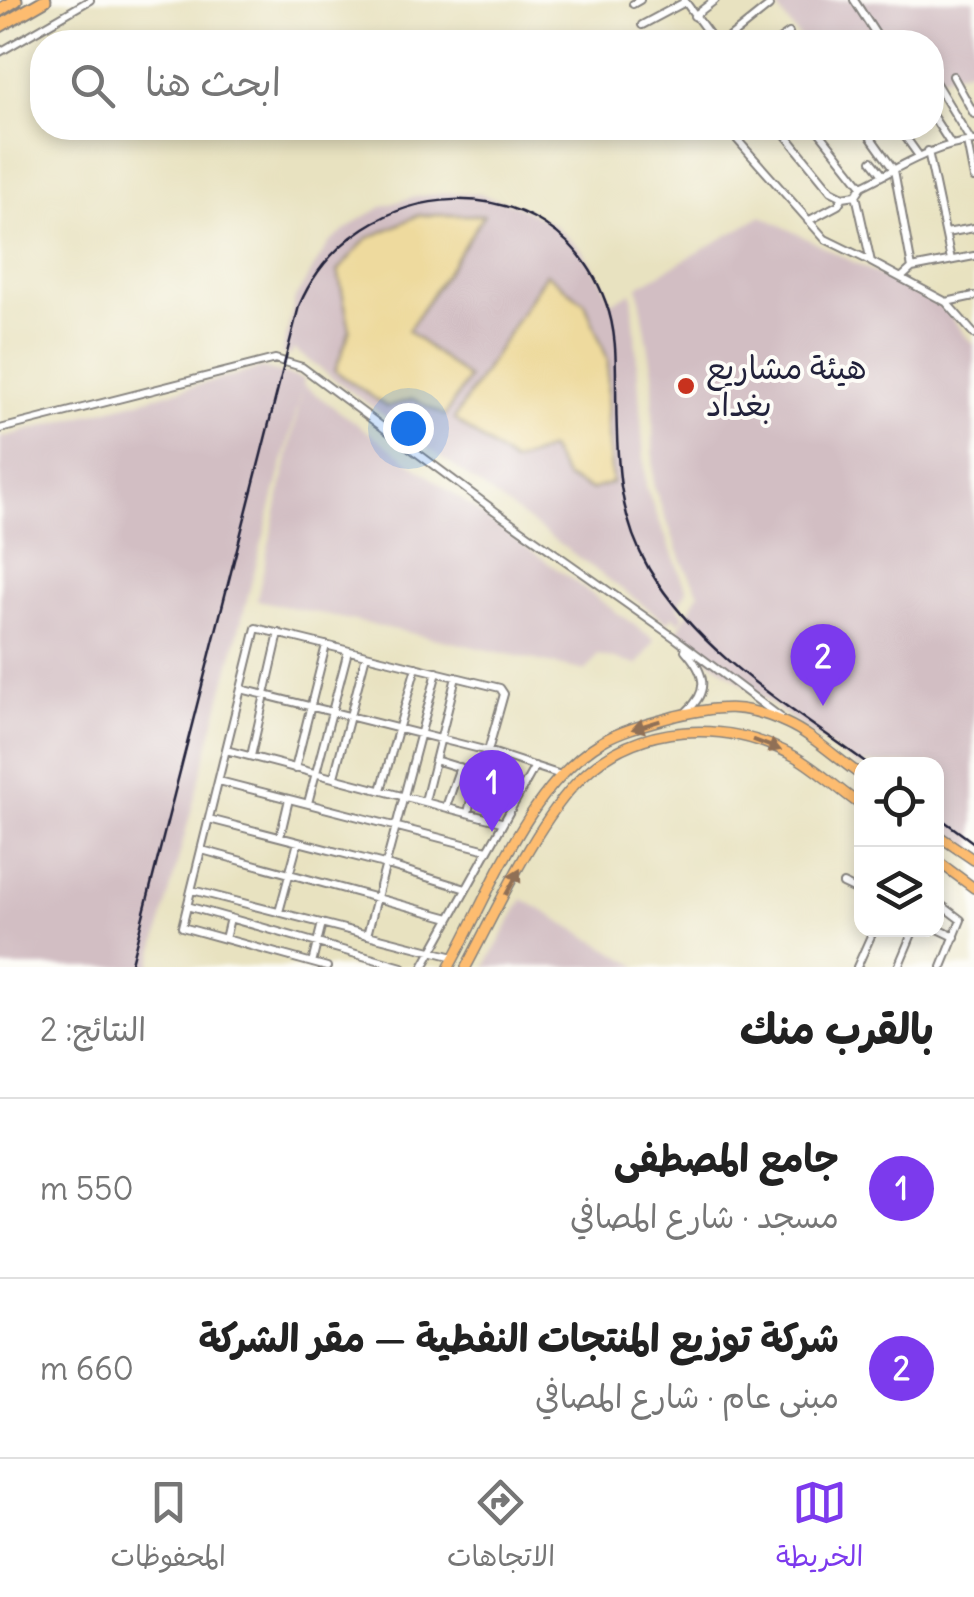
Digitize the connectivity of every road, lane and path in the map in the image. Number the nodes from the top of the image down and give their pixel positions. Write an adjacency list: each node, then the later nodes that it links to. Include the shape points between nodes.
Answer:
1 (16, 0): 8 (highway)
2 (45, 0): 11 (highway)
3 (90, 0): 12 (street)
4 (715, 0): 9 (street)
5 (854, 0): 15 (street)
6 (684, 1): 9 (street); 10 (street)
7 (769, 6): 14 (street)
8 (0, 10)
9 (694, 16): 13 (street)
10 (642, 25)
11 (0, 26)
12 (38, 30)
13 (705, 30)
14 (739, 30)
15 (874, 30)
16 (30, 35): 17 (street)
17 (0, 52)
18 (953, 76): 19 (street)
19 (962, 95): 21 (street); 22 (street)
20 (944, 96): 21 (street)
21 (949, 104): 29 (street)
22 (974, 114)
23 (944, 134): 30 (street)
24 (738, 140): 40 (street)
25 (789, 140): 39 (street, via 822,182)
26 (826, 140): 37 (street)
27 (873, 140): 34 (street)
28 (907, 140): 32 (street)
29 (971, 141): 30 (street); 36 (street)
30 (950, 143): 31 (street)
31 (928, 151): 32 (street); 42 (street)
32 (918, 156): 34 (street)
33 (872, 161): 35 (street)
34 (894, 170): 35 (street); 46 (street)
35 (883, 176): 37 (street)
36 (974, 178)
37 (862, 186): 38 (street)
38 (856, 195): 39 (street); 45 (street)
39 (843, 197): 40 (street)
40 (808, 221): 45 (street, via 825,239)
41 (974, 228): 42 (street)
42 (946, 234): 44 (street)
43 (974, 256): 44 (street)
44 (952, 260): 46 (street)
45 (872, 262): 47 (street)
46 (912, 268): 47 (street)
47 (900, 278): 49 (street)
48 (974, 296): 49 (street)
49 (946, 302): 50 (street)
50 (974, 334)
51 (0, 429): 53 (street, via 284,360)
52 (279, 633): 54 (street); 60 (street, via 256,628); 61 (street)
53 (675, 638): 65 (street, via 700,666 703,682 701,695); 67 (street)
54 (326, 645): 55 (street); 62 (street)
55 (348, 651): 56 (street); 64 (street)
56 (366, 654): 57 (street); 66 (street)
57 (416, 667): 58 (street); 68 (street)
58 (437, 672): 59 (street); 70 (street)
59 (456, 677): 71 (street); 74 (street, via 504,690)
60 (241, 690): 61 (street); 73 (street)
61 (265, 694): 62 (street); 75 (street)
62 (312, 706): 64 (street); 80 (street)
63 (714, 708): 65 (main road); 67 (main road, via 734,707); 69 (main road, via 708,718)
64 (332, 711): 66 (street); 82 (street)
65 (682, 715): 72 (main road, one-way to 72)
66 (349, 716): 68 (street); 83 (street)
67 (789, 724): 81 (main road)
68 (398, 729): 70 (street); 87 (street)
69 (713, 730): 76 (main road, via 666,734); 90 (main road, one-way to 90, via 795,757)
70 (420, 734): 71 (street); 88 (street)
71 (440, 739): 74 (street); 77 (street)
72 (600, 743): 76 (main road); 84 (main road)
73 (226, 750): 75 (street); 85 (street)
74 (488, 751): 79 (street)
75 (251, 756): 80 (street)
76 (606, 758): 86 (main road)
77 (435, 760): 78 (street); 91 (street)
78 (460, 766): 93 (street); 94 (street, via 477,772)
79 (534, 766): 84 (street); 96 (street)
80 (295, 768): 82 (street)
81 (854, 770)
82 (316, 773): 83 (street); 92 (street)
83 (334, 777): 87 (street)
84 (558, 780): 86 (main road); 127 (main road, via 521,832)
85 (219, 781): 89 (street); 95 (street)
86 (575, 785): 129 (main road, one-way to 86)
87 (382, 790): 88 (street)
88 (404, 796): 91 (street); 97 (street)
89 (289, 799): 92 (street); 98 (street)
90 (854, 800)
91 (425, 801): 93 (street)
92 (308, 802): 97 (street)
93 (446, 807): 94 (street)
94 (468, 813): 96 (street)
95 (209, 819): 98 (street); 101 (street)
96 (502, 822): 102 (street)
97 (396, 826): 102 (street); 104 (street)
98 (280, 837): 100 (street)
99 (944, 839): 103 (main road)
100 (298, 842): 104 (street); 106 (street)
101 (202, 850): 106 (street); 111 (street)
102 (487, 850): 109 (street)
103 (974, 860)
104 (384, 864): 109 (street); 112 (street)
105 (944, 866): 108 (main road)
106 (289, 874): 112 (street); 115 (street)
107 (843, 884): 110 (street)
108 (974, 888)
109 (466, 889): 117 (street)
110 (854, 889)
111 (192, 890): 113 (street); 115 (street)
112 (376, 898): 117 (street); 120 (street)
113 (187, 906): 116 (street); 124 (street, via 185,929)
114 (944, 906): 123 (street, via 961,920)
115 (279, 912): 118 (street)
116 (230, 918): 124 (street); 125 (street)
117 (450, 918): 126 (street)
118 (322, 923): 120 (street); 125 (street)
119 (944, 932): 123 (street)
120 (367, 935): 126 (street)
121 (871, 937): 133 (street)
122 (911, 937): 134 (street)
123 (955, 937): 135 (street)
124 (225, 939): 128 (street)
125 (318, 943): 128 (street); 131 (street)
126 (433, 950): 127 (street); 132 (street)
127 (453, 962): 129 (main road)
128 (312, 963): 130 (street)
129 (467, 964)
130 (328, 967)
131 (402, 967)
132 (423, 967)
133 (857, 967)
134 (898, 967)
135 (942, 967)

